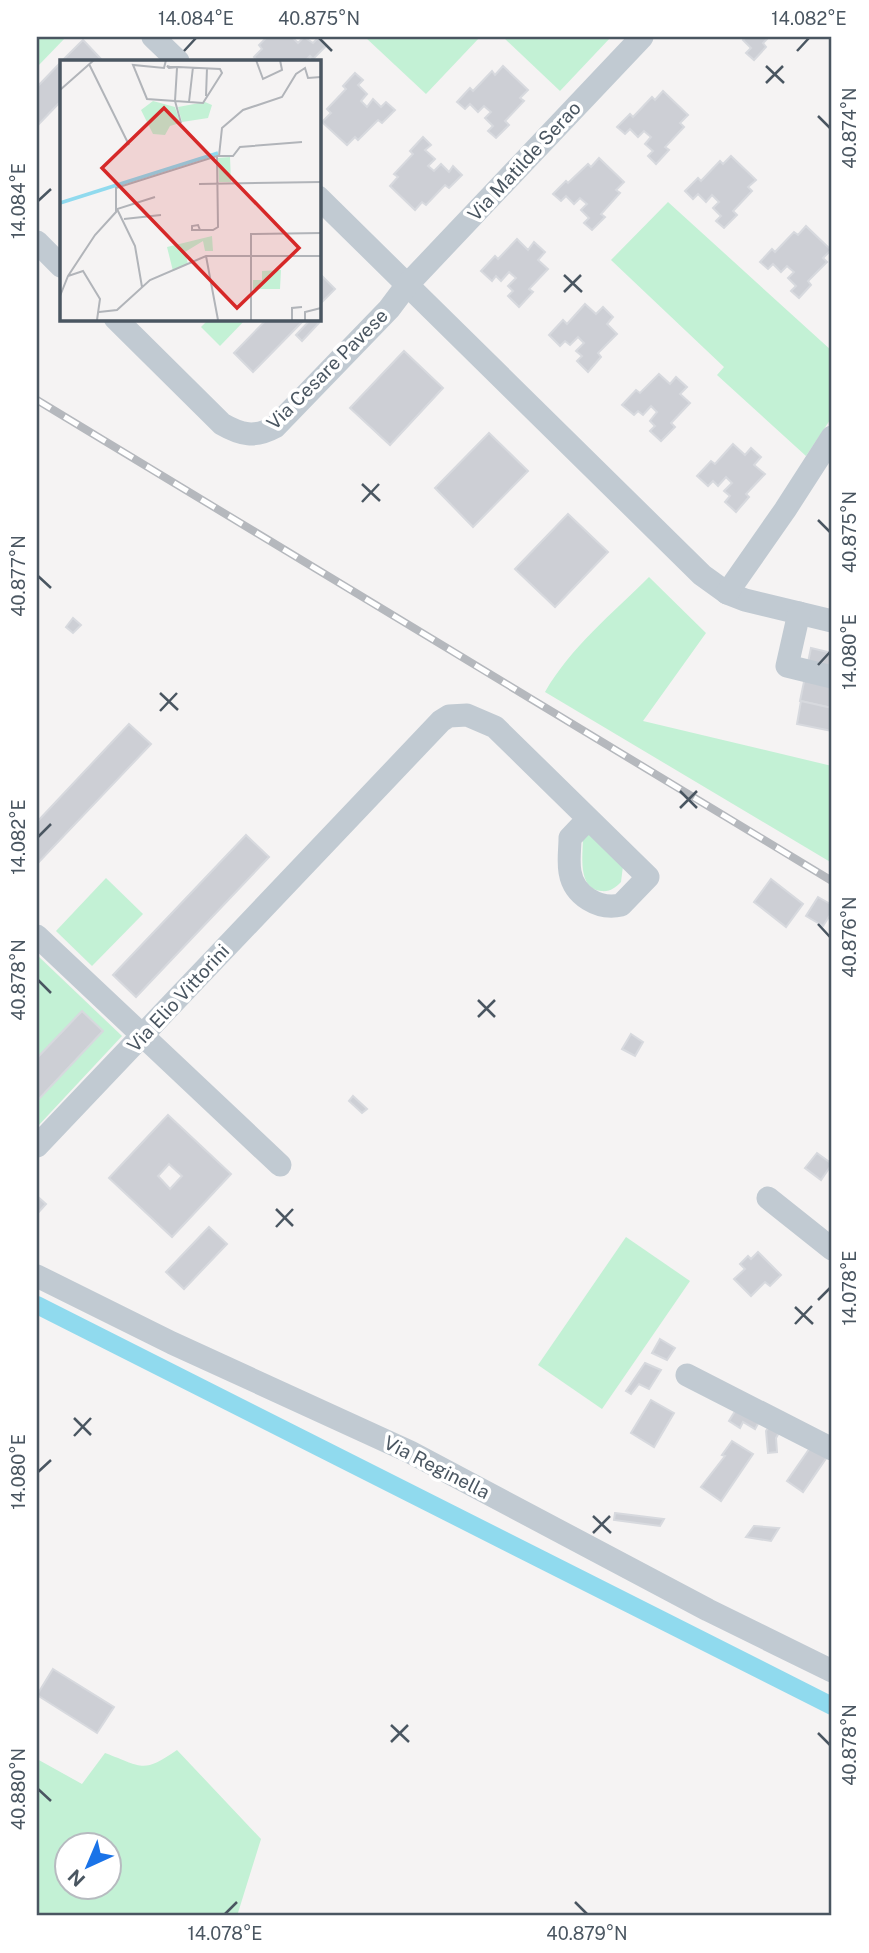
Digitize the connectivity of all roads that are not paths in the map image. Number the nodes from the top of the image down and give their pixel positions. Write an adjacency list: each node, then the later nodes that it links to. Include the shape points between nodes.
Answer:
1 (153, 37): 3 (street)
2 (642, 37): 7 (street, Via Matilde Serao)
3 (177, 60)
4 (320, 199): 7 (street)
5 (37, 242): 6 (street)
6 (60, 265)
7 (407, 285): 8 (street, Via Cesare Pavese, via 275,427 253,435 222,424); 10 (street, via 695,568)
8 (117, 320)
9 (832, 437): 10 (street)
10 (727, 593): 11 (street)
11 (799, 613): 12 (street); 13 (street, via 787,666)
12 (832, 621)
13 (832, 677)
14 (588, 819): 16 (street, Via Elio Vittorini, via 495,727 477,718 449,716 433,727)
15 (37, 936): 16 (street)
16 (142, 1037): 17 (street, Via Elio Vittorini); 18 (street)
17 (37, 1146)
18 (280, 1165)
19 (768, 1198): 20 (street)
20 (832, 1249)
21 (37, 1276): 24 (street, Via Reginella, via 410,1451)
22 (687, 1374): 23 (street)
23 (832, 1449)
24 (832, 1671)

